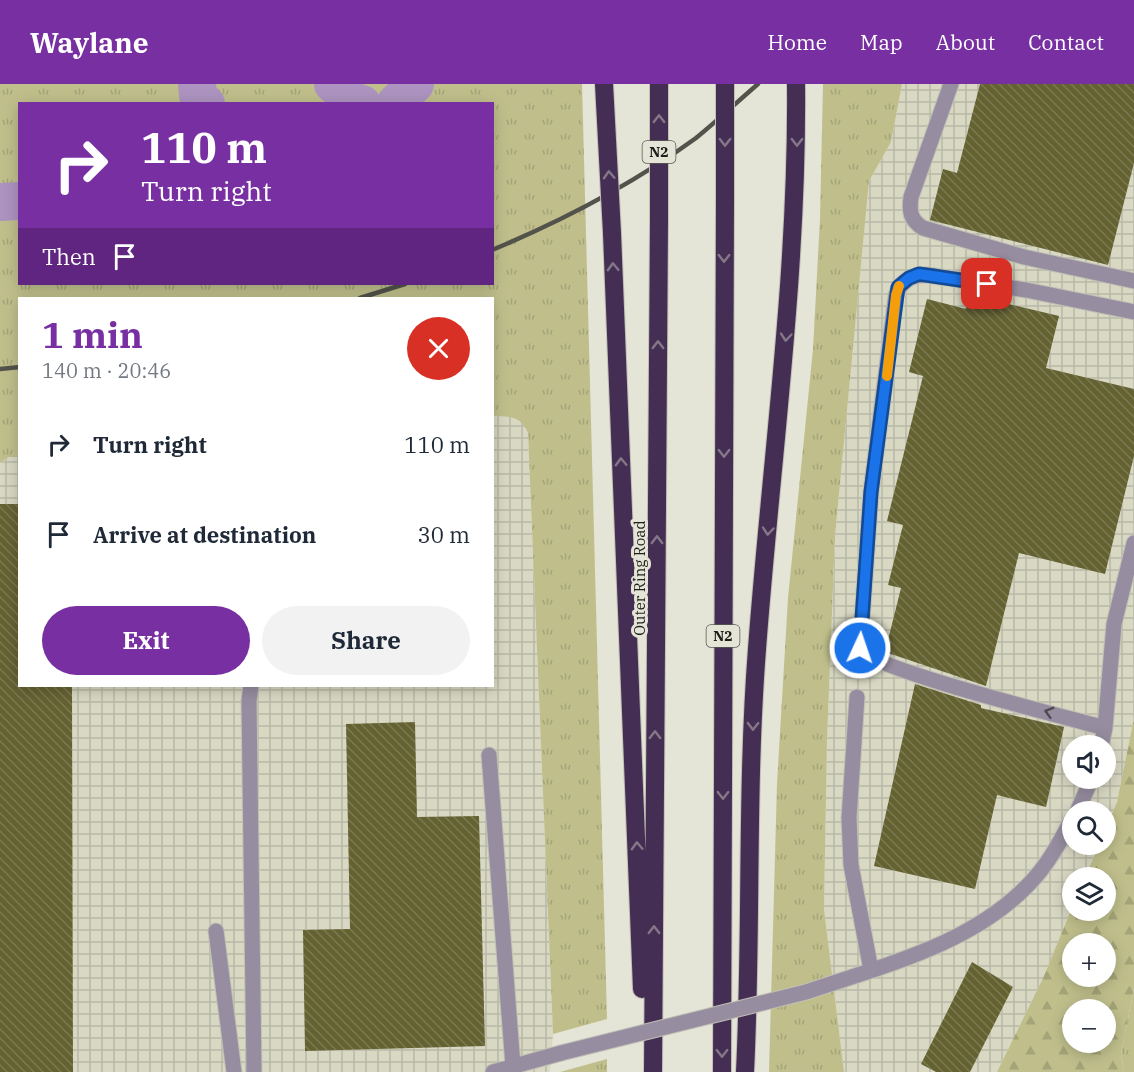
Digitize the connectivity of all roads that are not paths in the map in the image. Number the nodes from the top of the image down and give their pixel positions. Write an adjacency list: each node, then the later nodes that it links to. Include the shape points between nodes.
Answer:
1 (604, 84): 21 (highway, one-way to 1, bridge)
2 (659, 84): 22 (highway, Outer Ring Road / N2, one-way to 2, bridge)
3 (725, 84): 23 (highway, N2, one-way to 23, bridge)
4 (796, 84): 24 (highway, one-way to 24, via 791,282 754,699)
5 (951, 84): 6 (lane, via 911,197 910,215 915,222 923,228 1024,256)
6 (1134, 281)
7 (1134, 312): 11 (lane, one-way to 7, via 940,682 869,658 860,648 871,492 898,287 909,278 928,275)
8 (1134, 543): 11 (lane, via 1114,624)
9 (251, 687): 19 (lane)
10 (857, 697): 16 (lane, via 849,818 851,865)
11 (1105, 728): 12 (lane)
12 (1103, 735)
13 (489, 755): 17 (lane)
14 (1062, 836): 16 (lane, via 1044,867 1006,905 962,933)
15 (216, 931): 18 (lane)
16 (871, 970): 17 (lane, bridge, via 806,992)
17 (513, 1066): 20 (lane)
18 (234, 1072)
19 (254, 1072)
20 (493, 1072)
21 (644, 1072)
22 (653, 1072)
23 (722, 1072)
24 (745, 1072)

